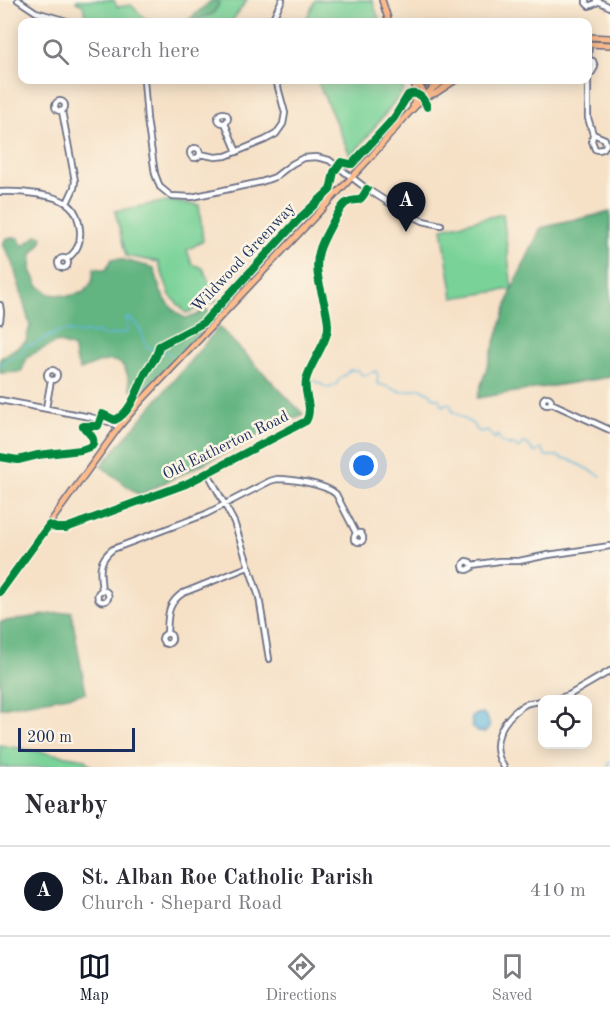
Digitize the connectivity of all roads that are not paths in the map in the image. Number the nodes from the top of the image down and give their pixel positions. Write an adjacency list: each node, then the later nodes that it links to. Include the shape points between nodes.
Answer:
1 (18, 0): 7 (street, via 36,12)
2 (282, 0): 8 (street)
3 (382, 0): 9 (main road)
4 (586, 0): 5 (street, via 589,6)
5 (597, 1): 6 (street)
6 (610, 7)
7 (56, 18)
8 (273, 18)
9 (387, 18)
10 (610, 38): 11 (main road)
11 (592, 41)
12 (592, 43): 13 (main road)
13 (610, 45)
14 (144, 84): 29 (street, via 155,174 160,187 171,196 192,197 261,182 310,157 329,160)
15 (277, 84): 27 (street, via 285,113 280,130)
16 (415, 84): 23 (main road)
17 (418, 84): 22 (main road)
18 (431, 84): 21 (main road)
19 (450, 84): 22 (main road)
20 (588, 84): 26 (street, via 588,118)
21 (438, 85): 22 (main road)
22 (427, 96): 23 (main road)
23 (413, 109): 29 (main road)
24 (62, 111): 32 (street, via 75,181)
25 (225, 123): 27 (street)
26 (593, 134)
27 (237, 152): 28 (street, via 220,157)
28 (200, 154)
29 (351, 177): 30 (street); 41 (main road)
30 (367, 189): 33 (street, via 417,218); 43 (street, Old Eatherton Road, via 359,201 343,206 319,252 318,271 328,330 306,379 308,417)
31 (0, 192): 32 (street, via 26,192)
32 (67, 203): 34 (street, via 75,211 80,235 77,249)
33 (441, 225)
34 (67, 259)
35 (0, 305): 36 (street)
36 (0, 321)
37 (51, 380): 40 (street)
38 (0, 400): 40 (street)
39 (552, 403): 42 (street)
40 (46, 408): 41 (street)
41 (119, 427): 45 (main road)
42 (610, 430)
43 (208, 473): 44 (street); 45 (street, Old Eatherton Road, via 66,528)
44 (225, 505): 46 (street, via 277,479 323,486 336,494); 49 (street); 50 (street, via 113,549 101,565)
45 (49, 525): 51 (main road)
46 (356, 533)
47 (610, 546): 48 (street)
48 (472, 565)
49 (248, 567): 52 (street, via 178,596 169,608); 53 (street, via 259,597)
50 (102, 590)
51 (0, 592)
52 (167, 633)
53 (269, 659)
54 (610, 671): 55 (street)
55 (569, 695)
56 (538, 701): 57 (street, via 523,706 501,727 497,750)
57 (504, 767)

